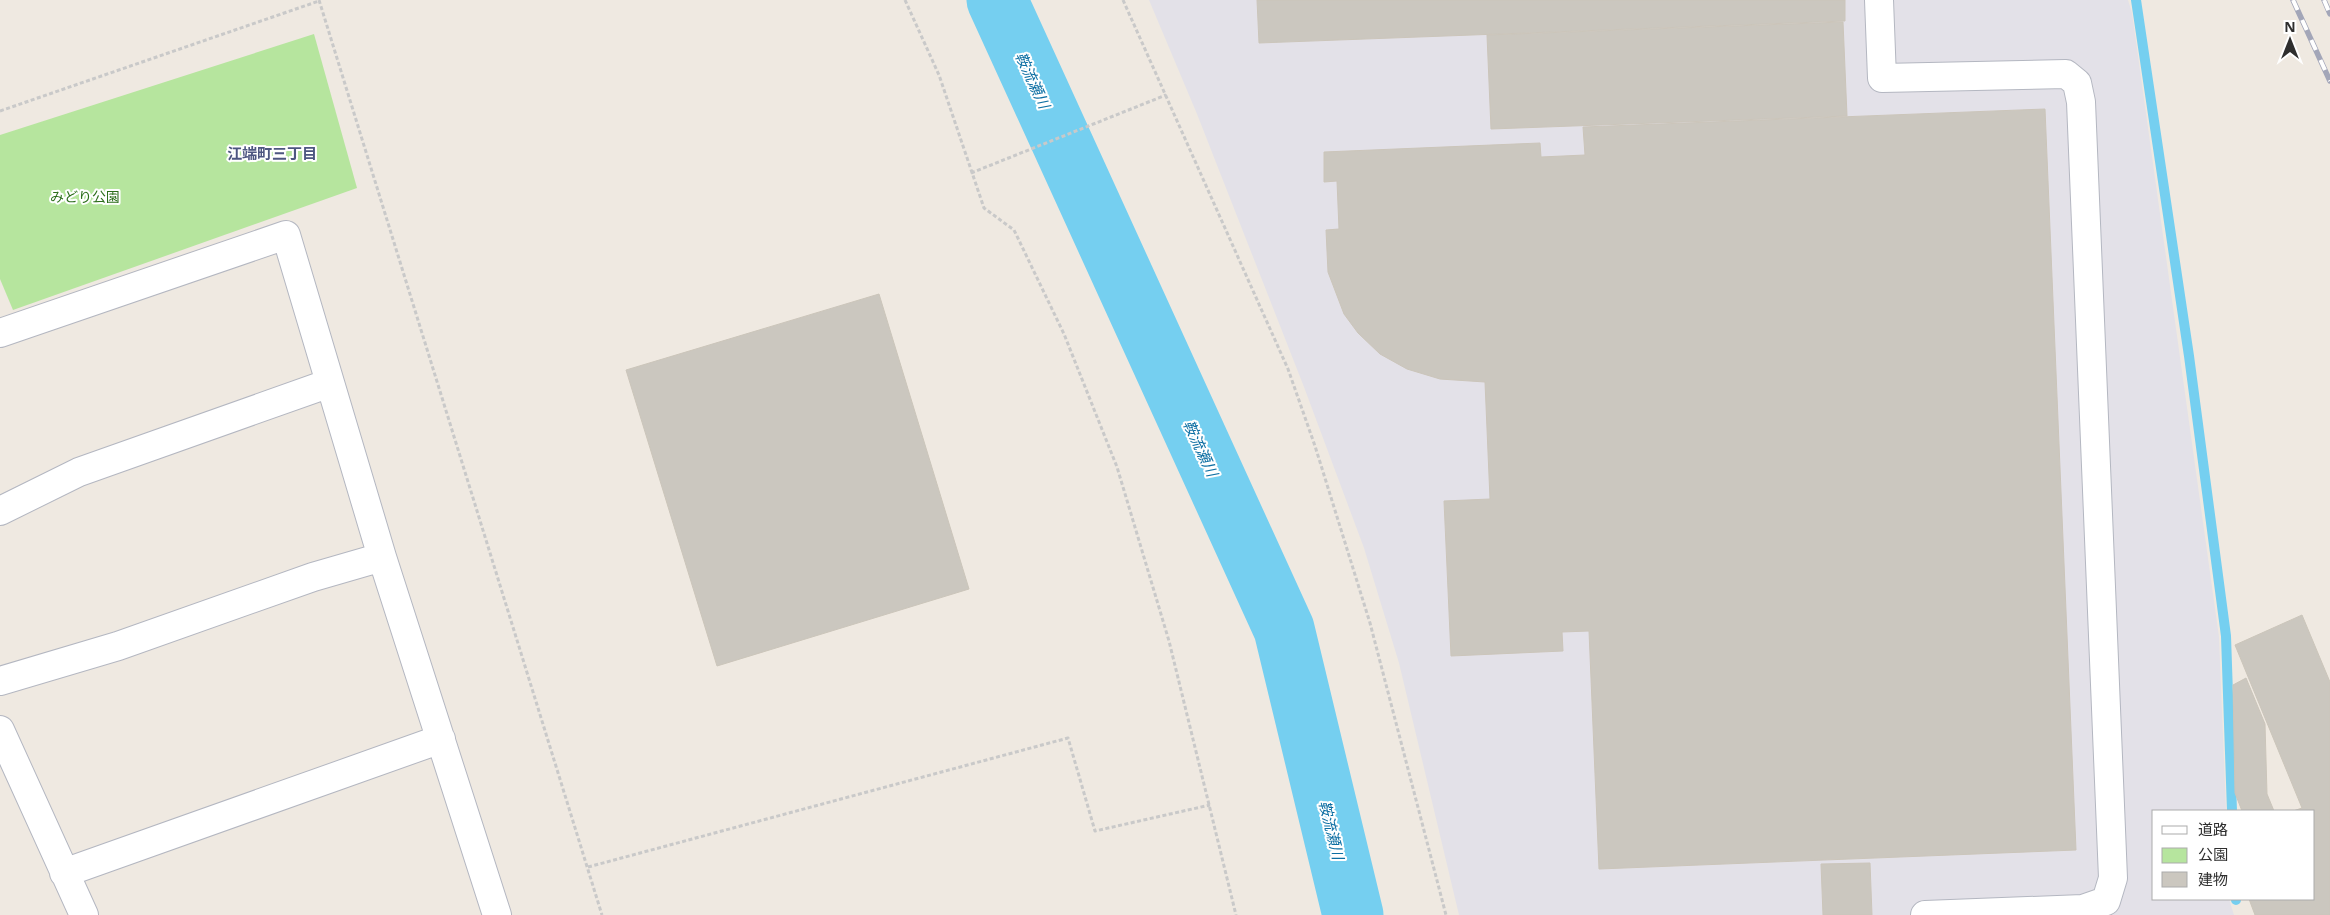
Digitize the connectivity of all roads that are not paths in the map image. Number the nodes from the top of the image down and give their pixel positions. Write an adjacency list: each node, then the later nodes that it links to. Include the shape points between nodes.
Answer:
1 (1879, 0): 12 (street, via 1882,78 2066,74 2077,83 2081,102 2113,878 2106,901 2083,909)
2 (0, 333): 3 (street, via 286,236)
3 (330, 383): 4 (street, via 79,472); 5 (street)
4 (0, 511)
5 (382, 557): 6 (street, via 314,577 118,646); 8 (street)
6 (0, 681)
7 (0, 730): 9 (street)
8 (441, 739): 9 (street); 11 (street)
9 (64, 872): 10 (street)
10 (84, 915)
11 (497, 915)
12 (1925, 915)

